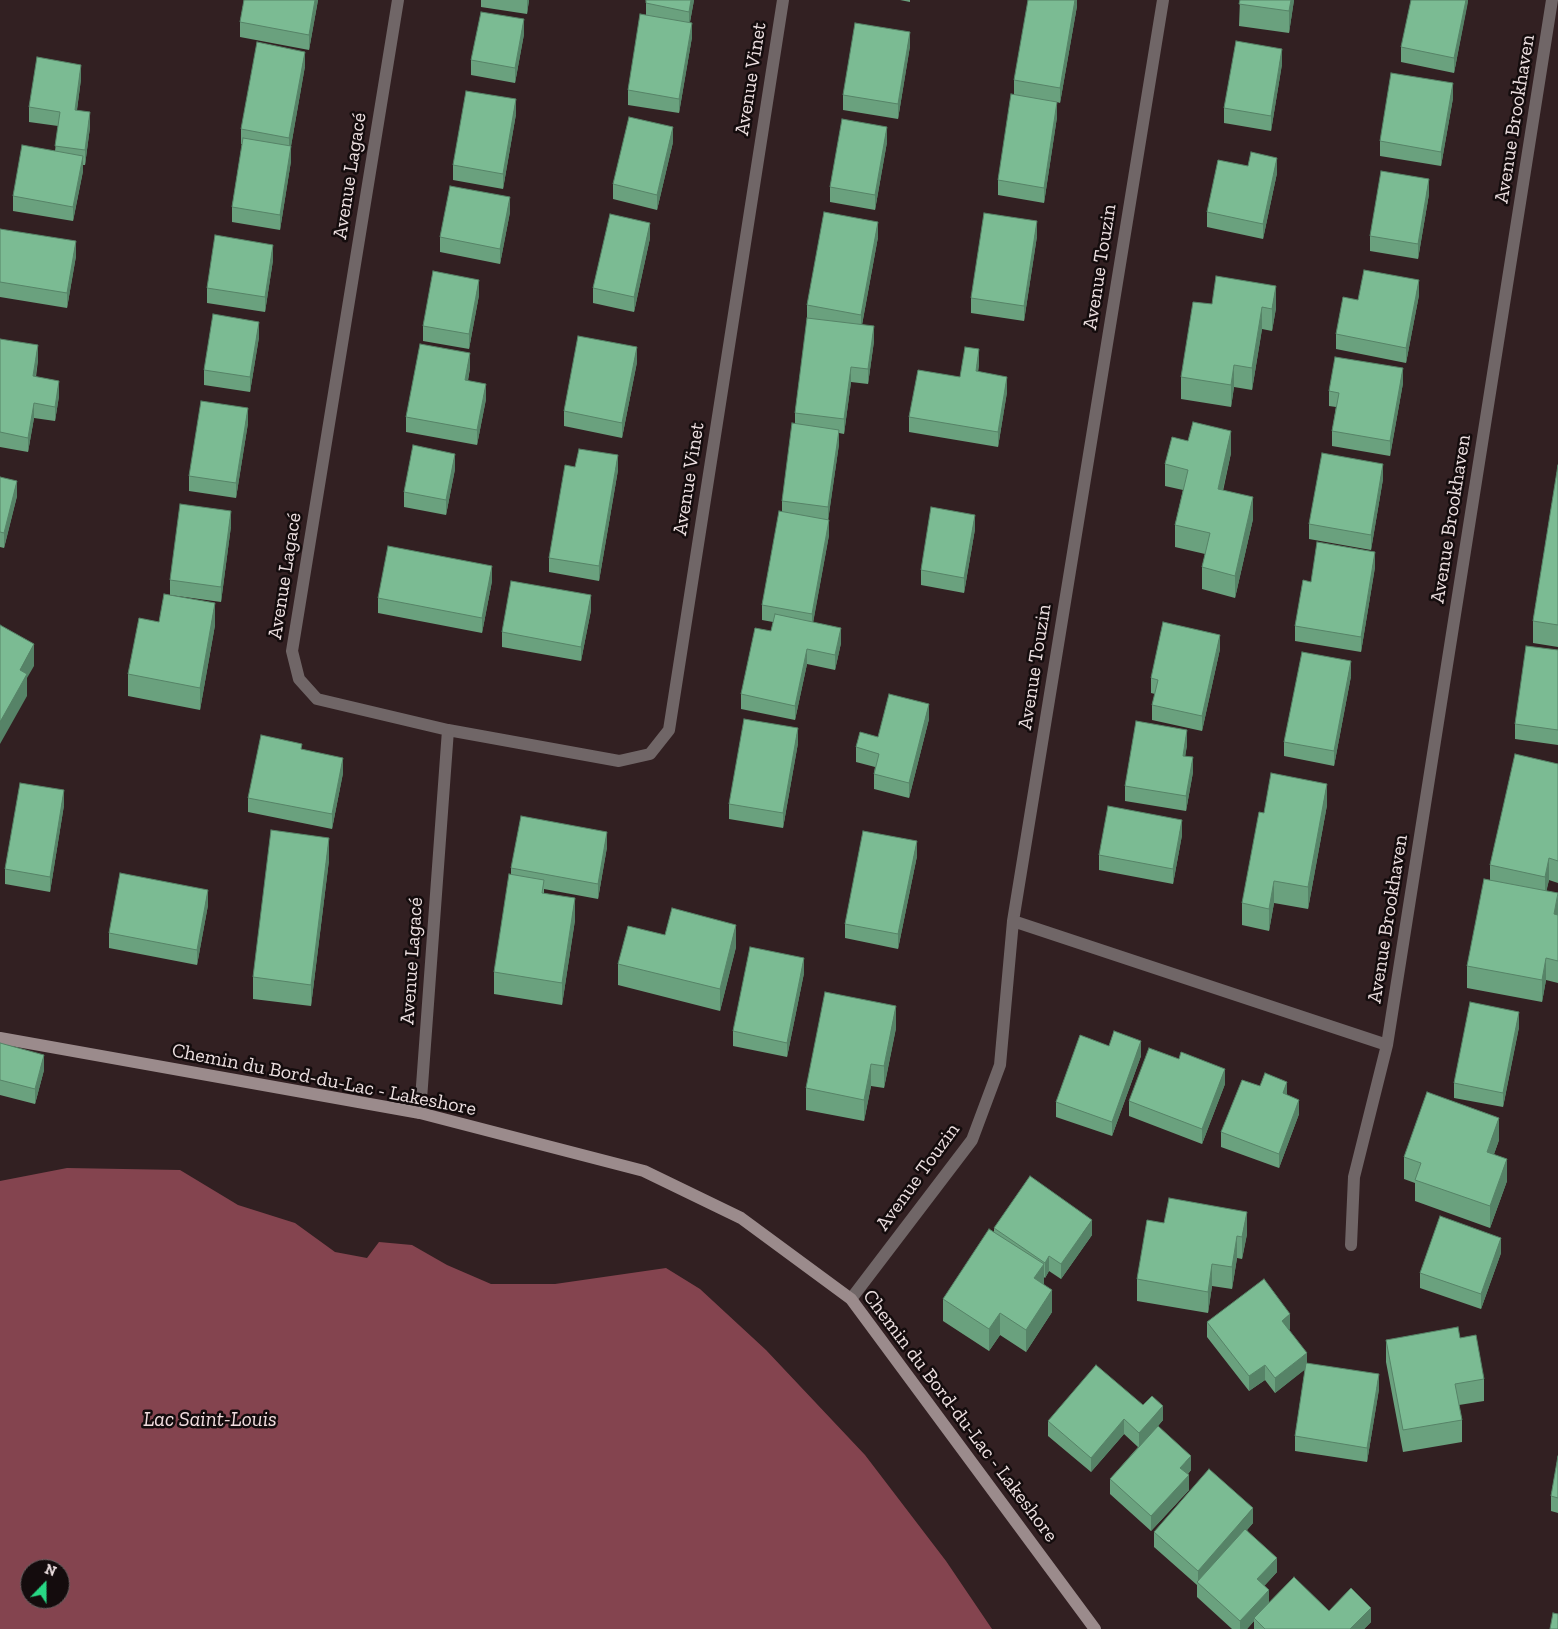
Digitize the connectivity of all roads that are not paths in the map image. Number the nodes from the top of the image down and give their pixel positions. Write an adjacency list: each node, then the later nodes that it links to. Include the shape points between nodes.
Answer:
1 (398, 0): 5 (street, Avenue Lagacé, via 292,651 299,679 317,698)
2 (783, 0): 5 (street, Avenue Vinet, via 669,730 650,754 619,761)
3 (1163, 0): 6 (street, Avenue Touzin)
4 (1552, 0): 8 (street, Avenue Brookhaven)
5 (448, 730): 9 (street, Avenue Lagacé)
6 (1013, 921): 8 (street); 11 (street, Avenue Touzin, via 1000,1064 972,1140)
7 (0, 1038): 9 (street, Chemin du Bord-du-Lac - Lakeshore)
8 (1387, 1045): 10 (street, Avenue Brookhaven, via 1354,1177)
9 (420, 1113): 11 (street, Chemin du Bord-du-Lac - Lakeshore, via 644,1171 741,1218)
10 (1351, 1245)
11 (851, 1299): 12 (street, Chemin du Bord-du-Lac - Lakeshore)
12 (1095, 1629)

